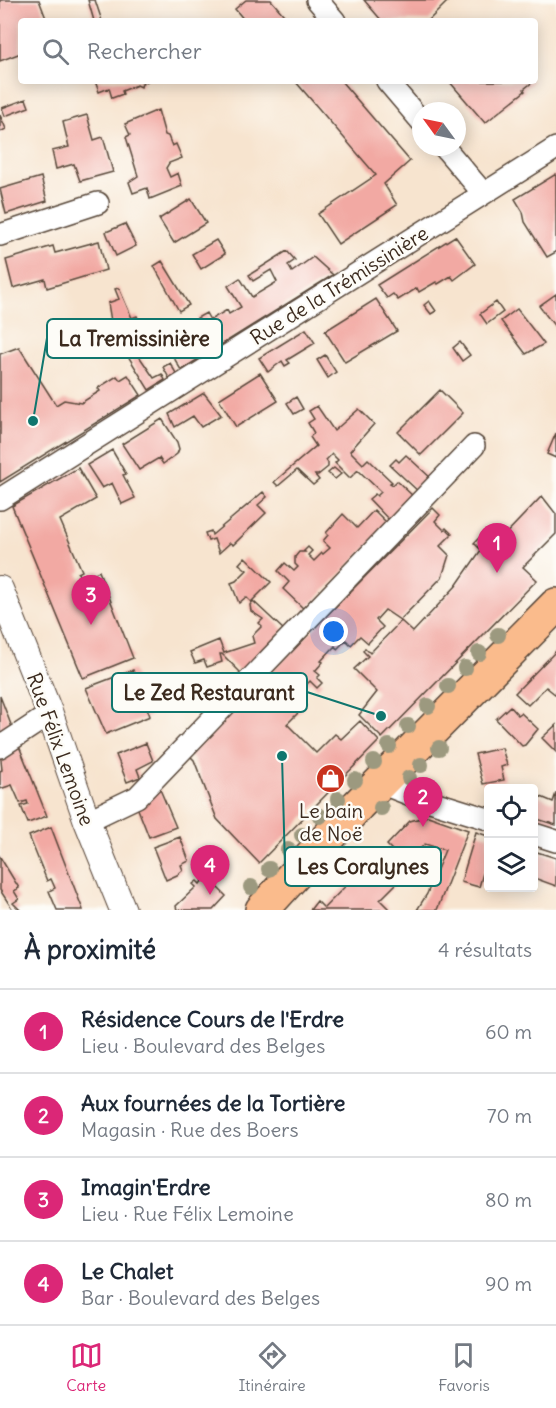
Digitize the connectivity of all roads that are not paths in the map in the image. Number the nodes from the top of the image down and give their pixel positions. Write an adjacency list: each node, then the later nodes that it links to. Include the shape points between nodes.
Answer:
1 (317, 0): 2 (street)
2 (332, 18)
3 (390, 84): 4 (street)
4 (412, 110)
5 (556, 148): 7 (street, Rue de la Trémissinière)
6 (452, 156): 7 (street)
7 (483, 193): 11 (street, Rue de la Trémissinière)
8 (98, 203): 9 (street)
9 (0, 235)
10 (474, 446): 18 (street, via 137,797)
11 (0, 499)
12 (0, 589): 14 (street, Rue Félix Lemoine)
13 (556, 605): 16 (main road)
14 (50, 714): 15 (street); 18 (street, Rue Félix Lemoine)
15 (0, 747)
16 (380, 783): 17 (street); 22 (main road)
17 (484, 817)
18 (87, 821): 21 (street, Rue Félix Lemoine)
19 (538, 835): 20 (street)
20 (556, 841)
21 (123, 910)
22 (262, 910)

